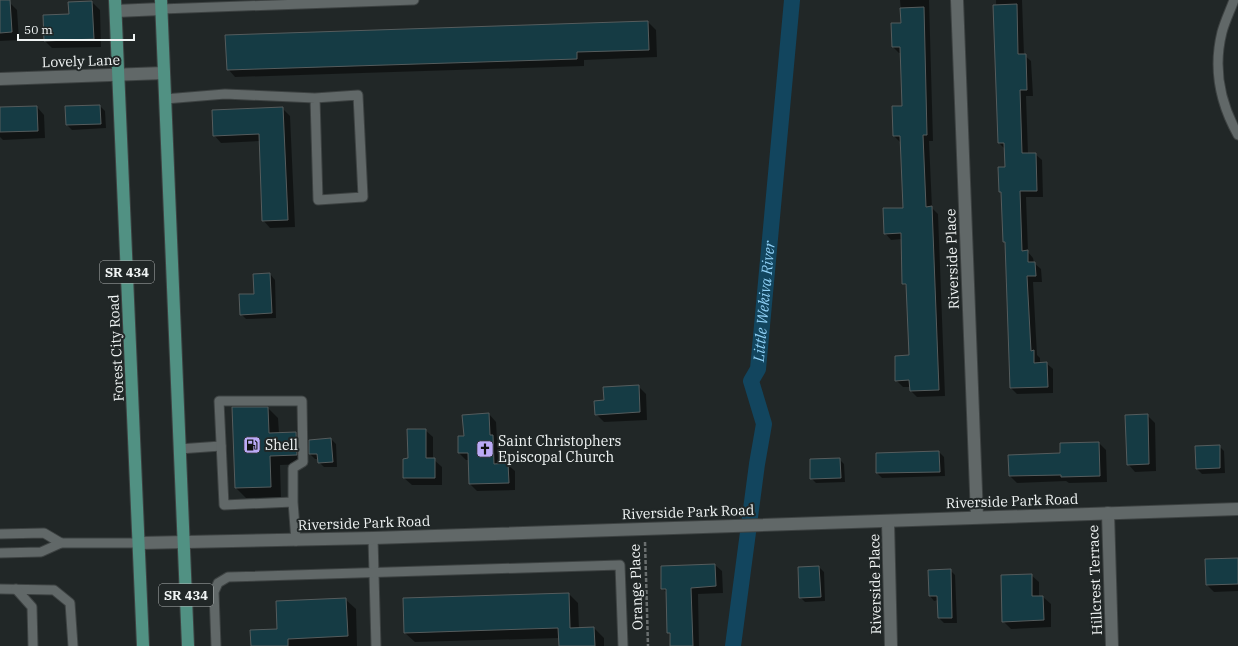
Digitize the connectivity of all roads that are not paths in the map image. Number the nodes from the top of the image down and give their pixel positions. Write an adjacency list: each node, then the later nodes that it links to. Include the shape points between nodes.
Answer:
1 (414, 0): 5 (lane)
2 (957, 0): 17 (street, Riverside Place)
3 (1234, 0): 11 (lane, via 1222,33 1218,66 1220,89)
4 (115, 5): 5 (street); 7 (main road, Forest City Road / SR 434)
5 (161, 5): 6 (main road, SR 434)
6 (164, 73): 7 (street, Lovely Lane); 9 (main road, SR 434)
7 (119, 75): 8 (street, Lovely Lane); 23 (main road, Forest City Road / SR 434)
8 (0, 79)
9 (165, 98): 10 (lane, via 225,94); 13 (main road, SR 434)
10 (315, 98): 10 (lane, via 318,200 363,197 358,95)
11 (1238, 135)
12 (221, 446): 13 (lane); 14 (lane, via 224,505); 14 (lane, via 218,401 302,401 303,462 293,468)
13 (179, 449): 24 (main road, SR 434)
14 (293, 502): 21 (lane)
15 (1238, 509): 16 (street, Riverside Park Road)
16 (1108, 513): 17 (street, Riverside Park Road); 37 (street, Hillcrest Terrace)
17 (977, 517): 18 (street, Riverside Park Road)
18 (888, 522): 20 (street, Riverside Park Road); 36 (street, Riverside Place)
19 (0, 534): 22 (lane, via 44,533)
20 (373, 538): 21 (street, Riverside Park Road); 26 (lane)
21 (296, 540): 24 (street, Riverside Park Road)
22 (61, 543): 23 (lane); 25 (lane, via 41,552)
23 (139, 543): 24 (street, Riverside Park Road); 31 (main road, Forest City Road / SR 434)
24 (185, 543): 32 (main road, SR 434)
25 (0, 553)
26 (374, 572): 33 (lane, via 228,577 218,583 214,592); 34 (lane); 35 (lane, via 620,565)
27 (0, 589): 28 (lane)
28 (16, 589): 29 (lane, via 32,607); 30 (lane, via 54,590 70,603)
29 (33, 646)
30 (73, 646)
31 (143, 646)
32 (188, 646)
33 (216, 646)
34 (376, 646)
35 (623, 646)
36 (891, 646)
37 (1112, 646)

